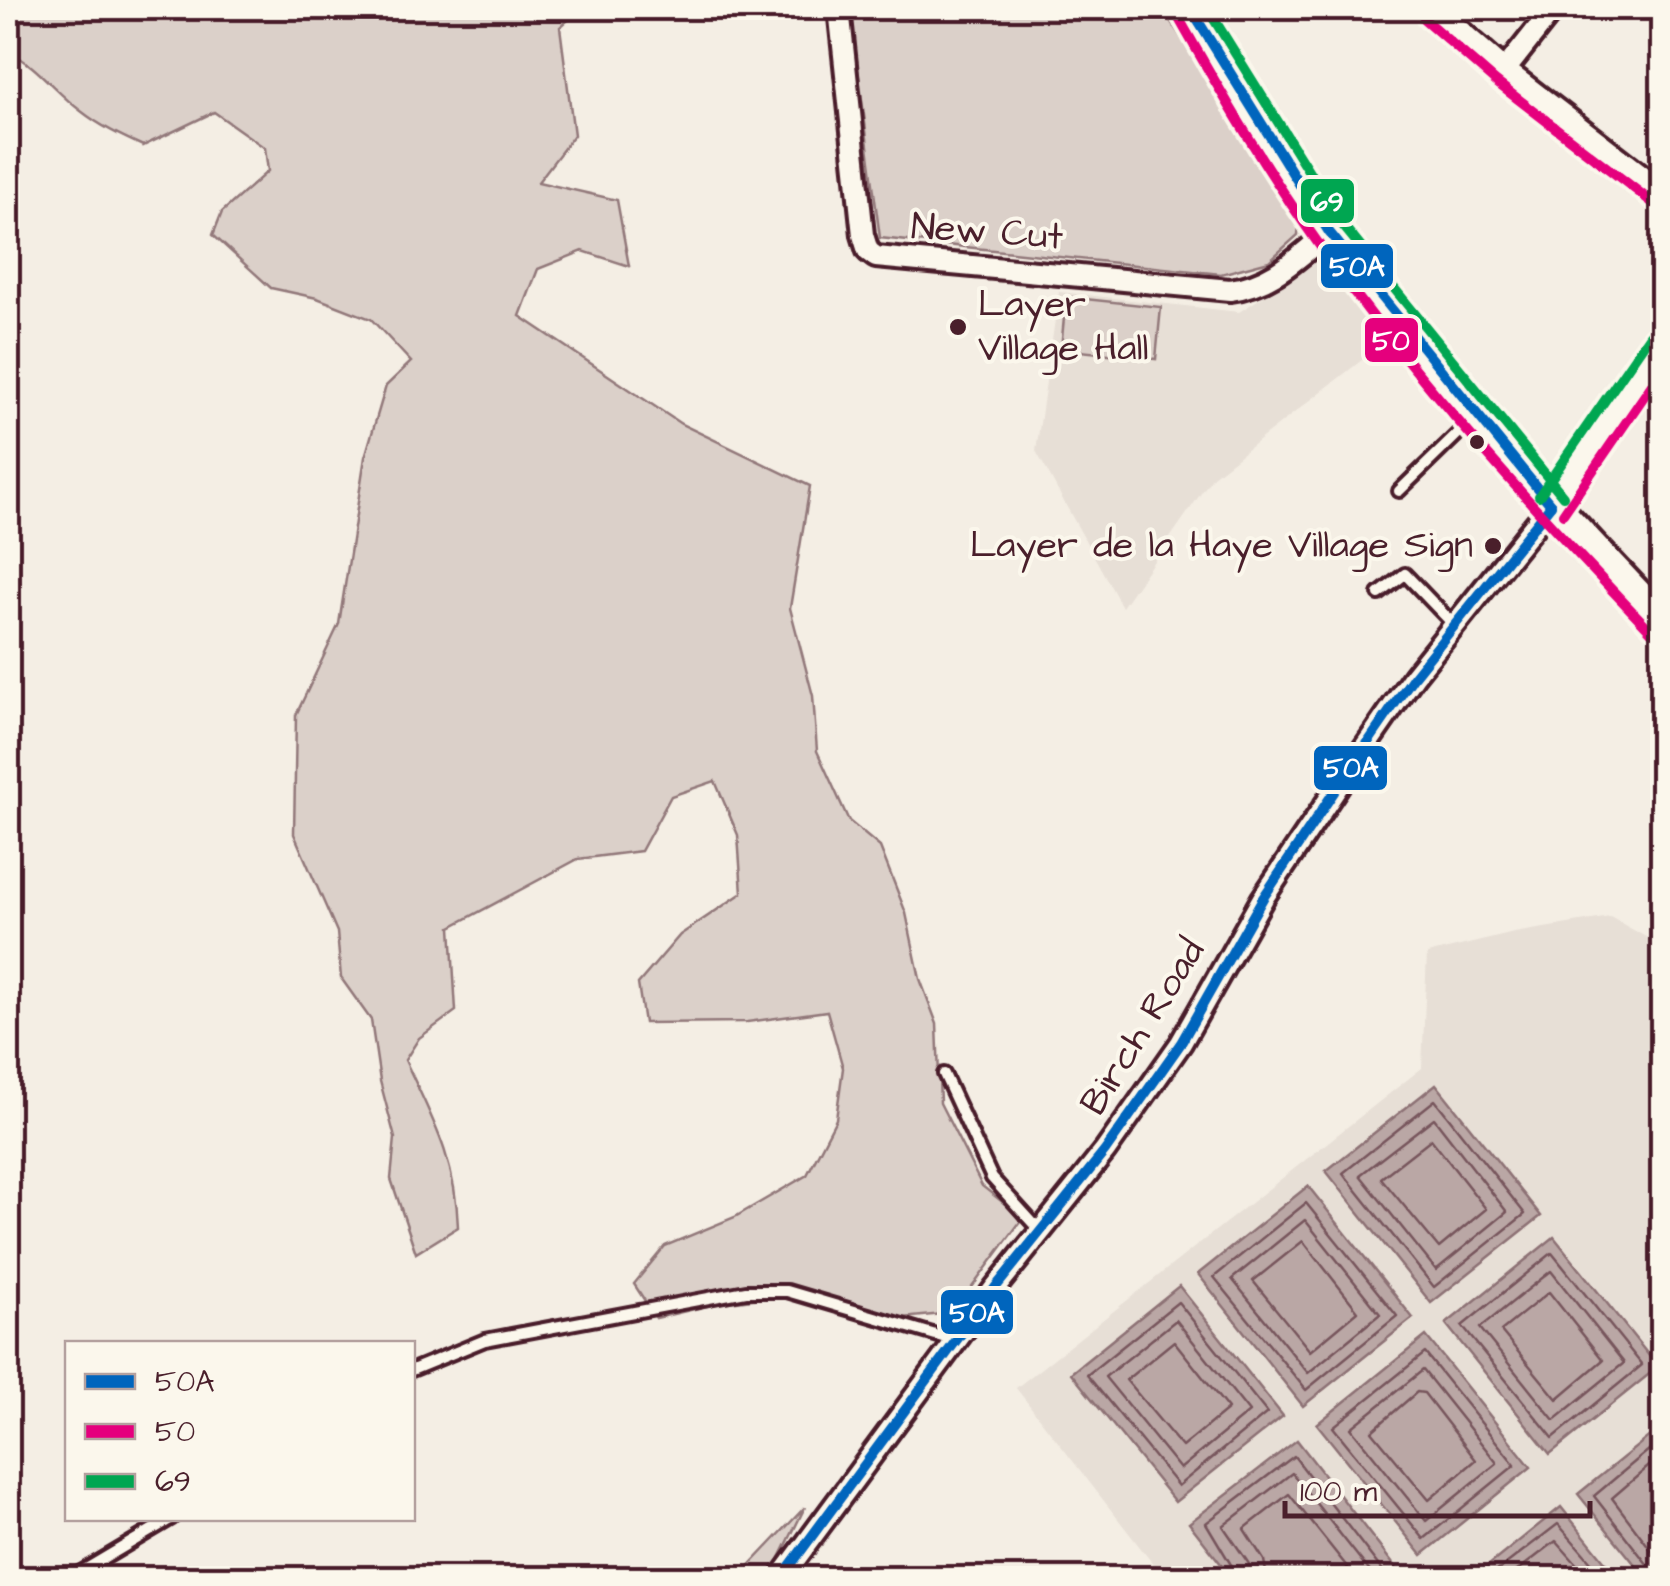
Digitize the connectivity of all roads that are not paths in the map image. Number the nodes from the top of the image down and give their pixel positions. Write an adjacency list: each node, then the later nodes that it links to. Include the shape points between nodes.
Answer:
1 (839, 8): 7 (street, New Cut, via 863,235 876,257 1230,290 1276,276)
2 (1190, 8): 7 (main road)
3 (1434, 8): 5 (street)
4 (1554, 8): 5 (street)
5 (1505, 70): 6 (street)
6 (1662, 191)
7 (1328, 232): 9 (main road)
8 (1662, 344): 11 (street)
9 (1475, 417): 10 (lane); 11 (main road)
10 (1398, 491)
11 (1551, 505): 13 (main road); 14 (street, Birch Road)
12 (1380, 594): 14 (lane, via 1405,574)
13 (1662, 620)
14 (1456, 626): 16 (street, Birch Road, via 1414,676 1263,898 1181,1043 1106,1152)
15 (944, 1074): 16 (lane, via 992,1178)
16 (1040, 1232): 17 (street, Birch Road)
17 (956, 1341): 18 (lane, via 788,1290 746,1291 486,1340); 21 (street, Birch Road)
18 (415, 1369)
19 (167, 1521): 20 (lane)
20 (71, 1578)
21 (781, 1578)

